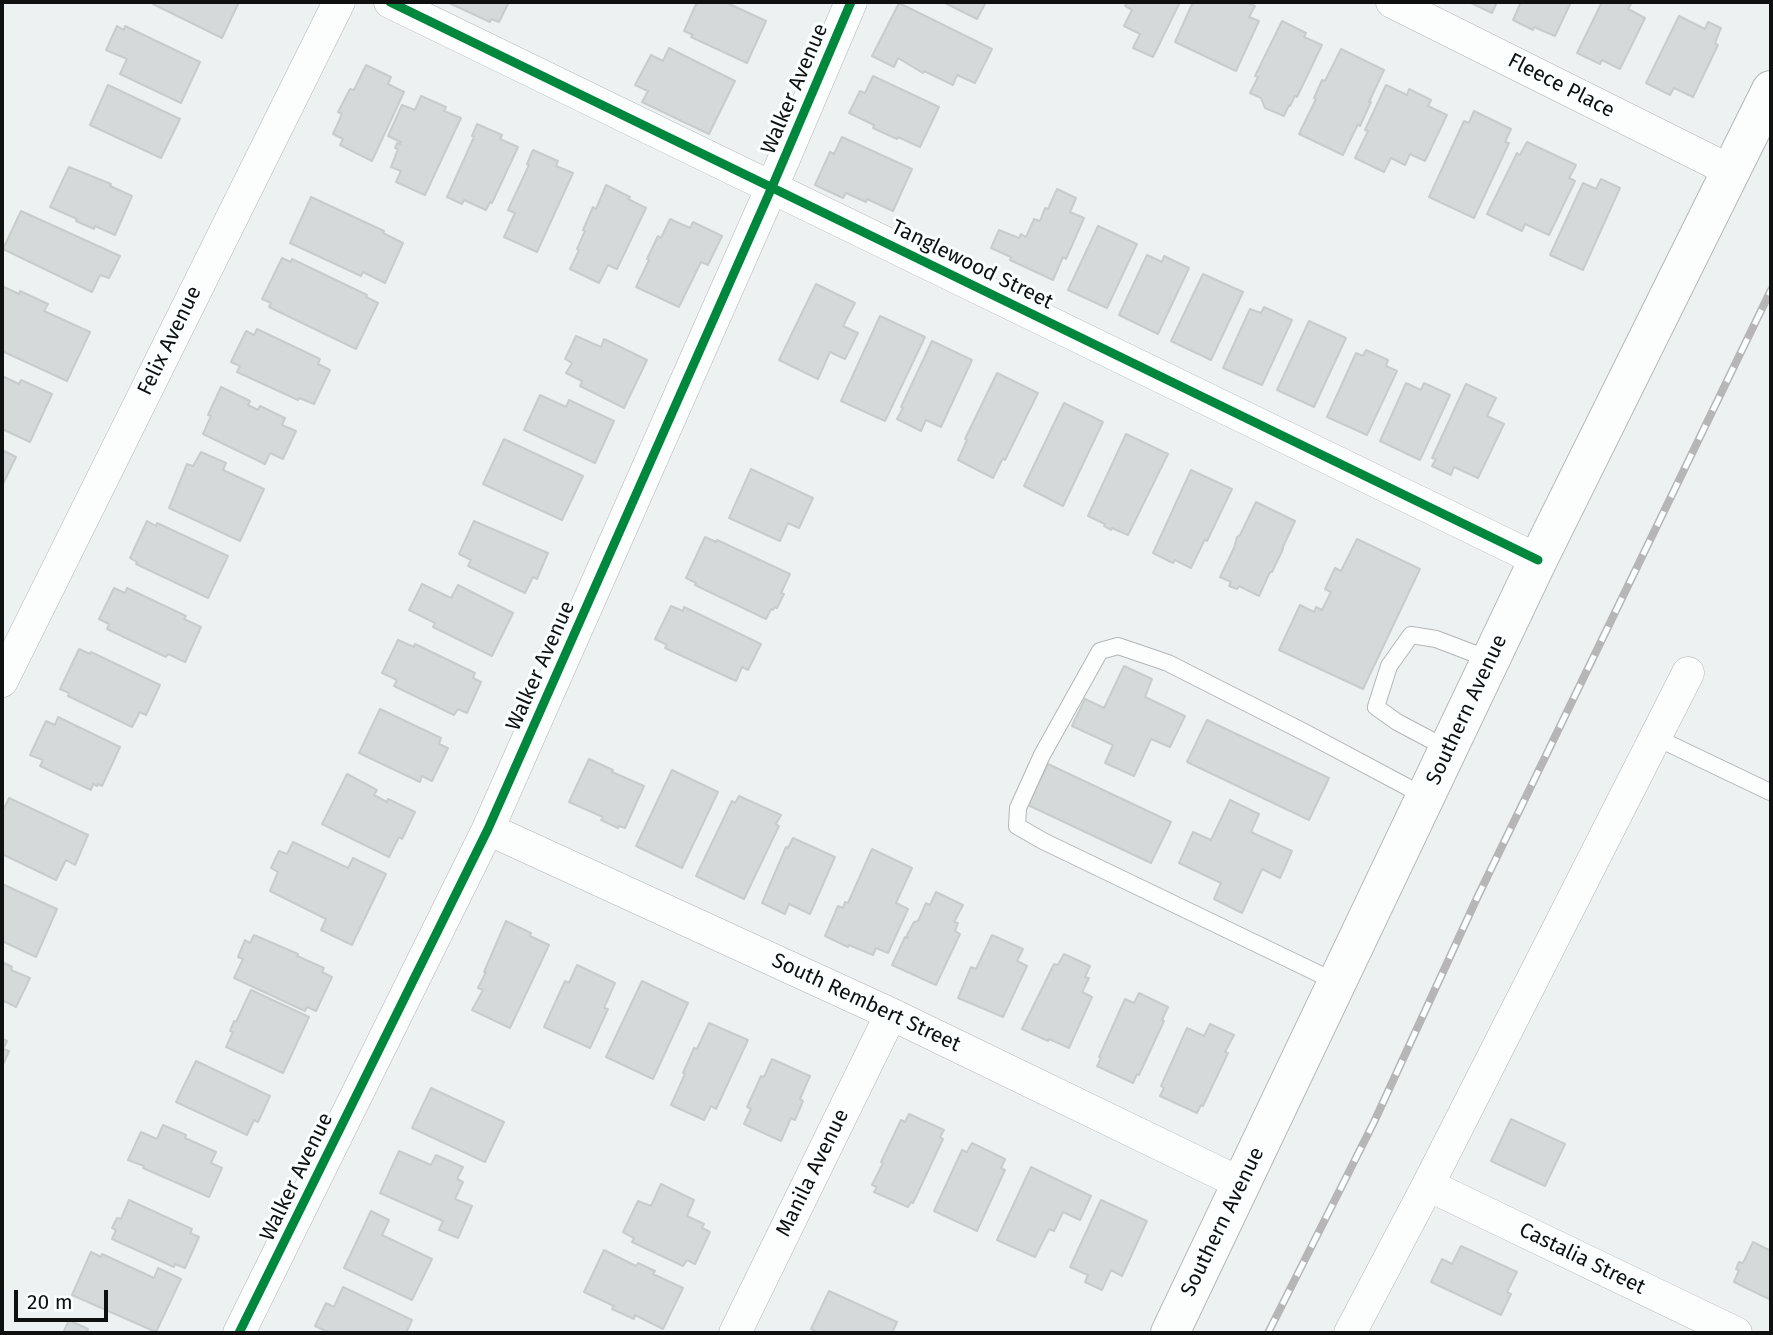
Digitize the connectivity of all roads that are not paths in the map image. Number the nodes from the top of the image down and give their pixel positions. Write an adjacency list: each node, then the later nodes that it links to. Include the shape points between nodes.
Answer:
1 (339, 2): 11 (street, Felix Avenue)
2 (390, 2): 7 (street, Tanglewood Street)
3 (851, 2): 7 (street, Walker Avenue)
4 (1392, 2): 6 (street, Fleece Place)
5 (1771, 90): 6 (main road, Southern Avenue)
6 (1731, 171): 8 (main road, Southern Avenue)
7 (772, 187): 8 (street, Tanglewood Street); 16 (street, Walker Avenue)
8 (1538, 560): 9 (main road, Southern Avenue)
9 (1491, 660): 13 (main road, Southern Avenue); 13 (lane, via 1436,639 1411,635 1389,666 1376,707)
10 (1688, 673): 12 (street)
11 (2, 681)
12 (1655, 737): 14 (lane); 20 (street)
13 (1448, 749): 15 (main road, Southern Avenue)
14 (1770, 792)
15 (1426, 797): 17 (main road, Southern Avenue); 17 (lane, via 1168,663 1118,646 1100,651 1042,755 1018,808 1017,826)
16 (488, 829): 18 (street, South Rembert Street); 21 (street, Walker Avenue)
17 (1338, 983): 19 (main road, Southern Avenue)
18 (891, 1014): 19 (street, South Rembert Street); 22 (street, Manila Avenue)
19 (1242, 1184): 23 (main road, Southern Avenue)
20 (1427, 1185): 24 (street); 25 (street, Castalia Street)
21 (239, 1333)
22 (735, 1333)
23 (1170, 1333)
24 (1350, 1333)
25 (1736, 1333)

